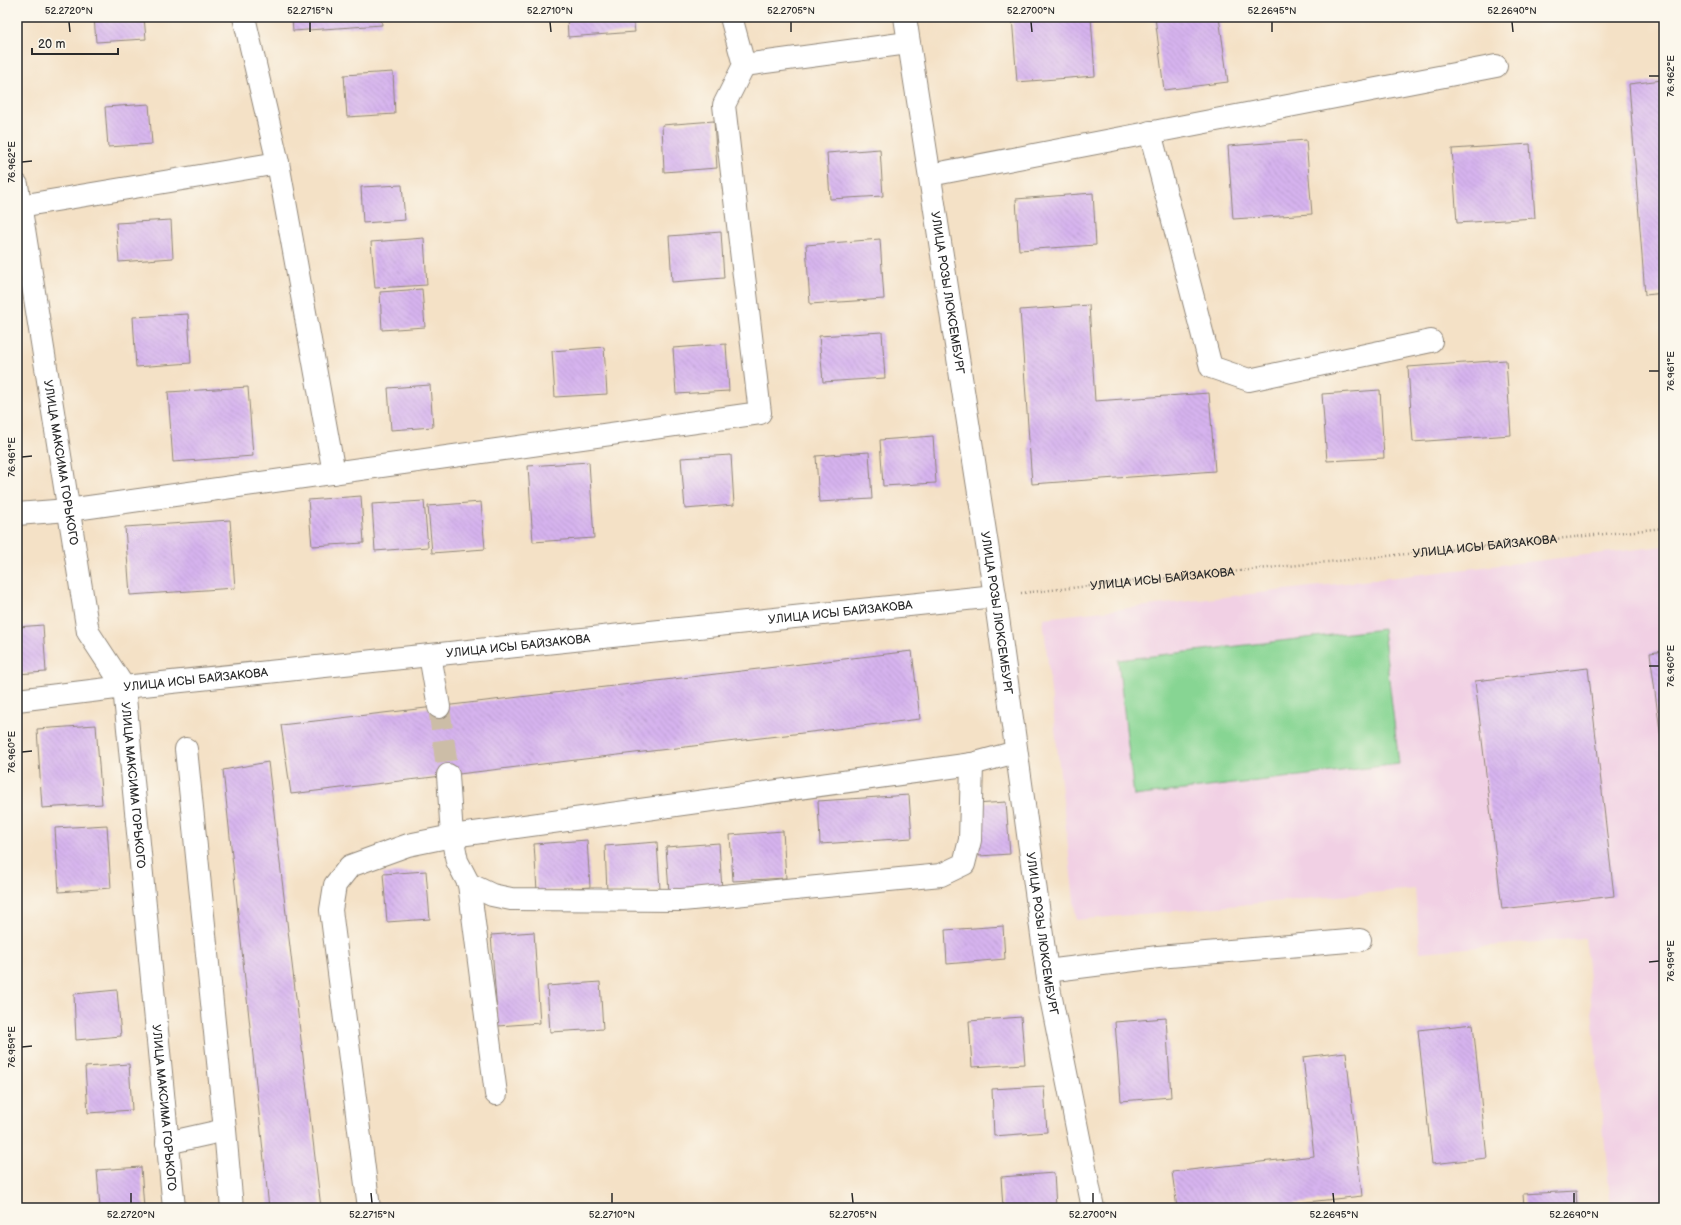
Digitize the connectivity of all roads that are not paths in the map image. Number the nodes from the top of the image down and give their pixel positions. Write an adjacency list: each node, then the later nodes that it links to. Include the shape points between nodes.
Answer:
1 (244, 17): 8 (street)
2 (731, 17): 5 (street)
3 (905, 17): 4 (street, УЛИЦА РОЗЫ ЛЮКСЕМБУРГ)
4 (908, 43): 5 (street); 9 (street, УЛИЦА РОЗЫ ЛЮКСЕМБУРГ)
5 (744, 65): 12 (street, via 724,105 760,413)
6 (1496, 66): 7 (street)
7 (1150, 132): 9 (street); 11 (street, via 1211,367 1249,380)
8 (278, 163): 10 (street); 12 (street)
9 (930, 175): 15 (street, УЛИЦА РОЗЫ ЛЮКСЕМБУРГ)
10 (19, 195): 13 (street, УЛИЦА МАКСИМА ГОРЬКОГО)
11 (1431, 340)
12 (334, 473): 13 (street)
13 (68, 510): 14 (street); 17 (street, УЛИЦА МАКСИМА ГОРЬКОГО, via 88,632)
14 (17, 514)
15 (995, 596): 16 (street, УЛИЦА ИСЫ БАЙЗАКОВА); 21 (street, УЛИЦА РОЗЫ ЛЮКСЕМБУРГ)
16 (430, 655): 17 (street, УЛИЦА ИСЫ БАЙЗАКОВА); 19 (street)
17 (124, 687): 18 (street, УЛИЦА ИСЫ БАЙЗАКОВА); 30 (street, УЛИЦА МАКСИМА ГОРЬКОГО)
18 (17, 700)
19 (438, 707)
20 (186, 749): 29 (street)
21 (1016, 752): 22 (street); 27 (street, УЛИЦА РОЗЫ ЛЮКСЕМБУРГ)
22 (972, 764): 24 (street); 25 (street, via 970,840 964,864 941,875 682,900 511,899 492,895)
23 (448, 775): 24 (street)
24 (452, 836): 25 (street, via 457,861); 33 (street, via 408,845 350,866 335,885 331,910)
25 (469, 884): 28 (street)
26 (1360, 940): 27 (street, via 1158,957)
27 (1047, 971): 34 (street, УЛИЦА РОЗЫ ЛЮКСЕМБУРГ)
28 (496, 1094)
29 (226, 1130): 30 (street); 32 (street)
30 (168, 1143): 31 (street, УЛИЦА МАКСИМА ГОРЬКОГО)
31 (174, 1208)
32 (232, 1208)
33 (369, 1208)
34 (1093, 1208)

